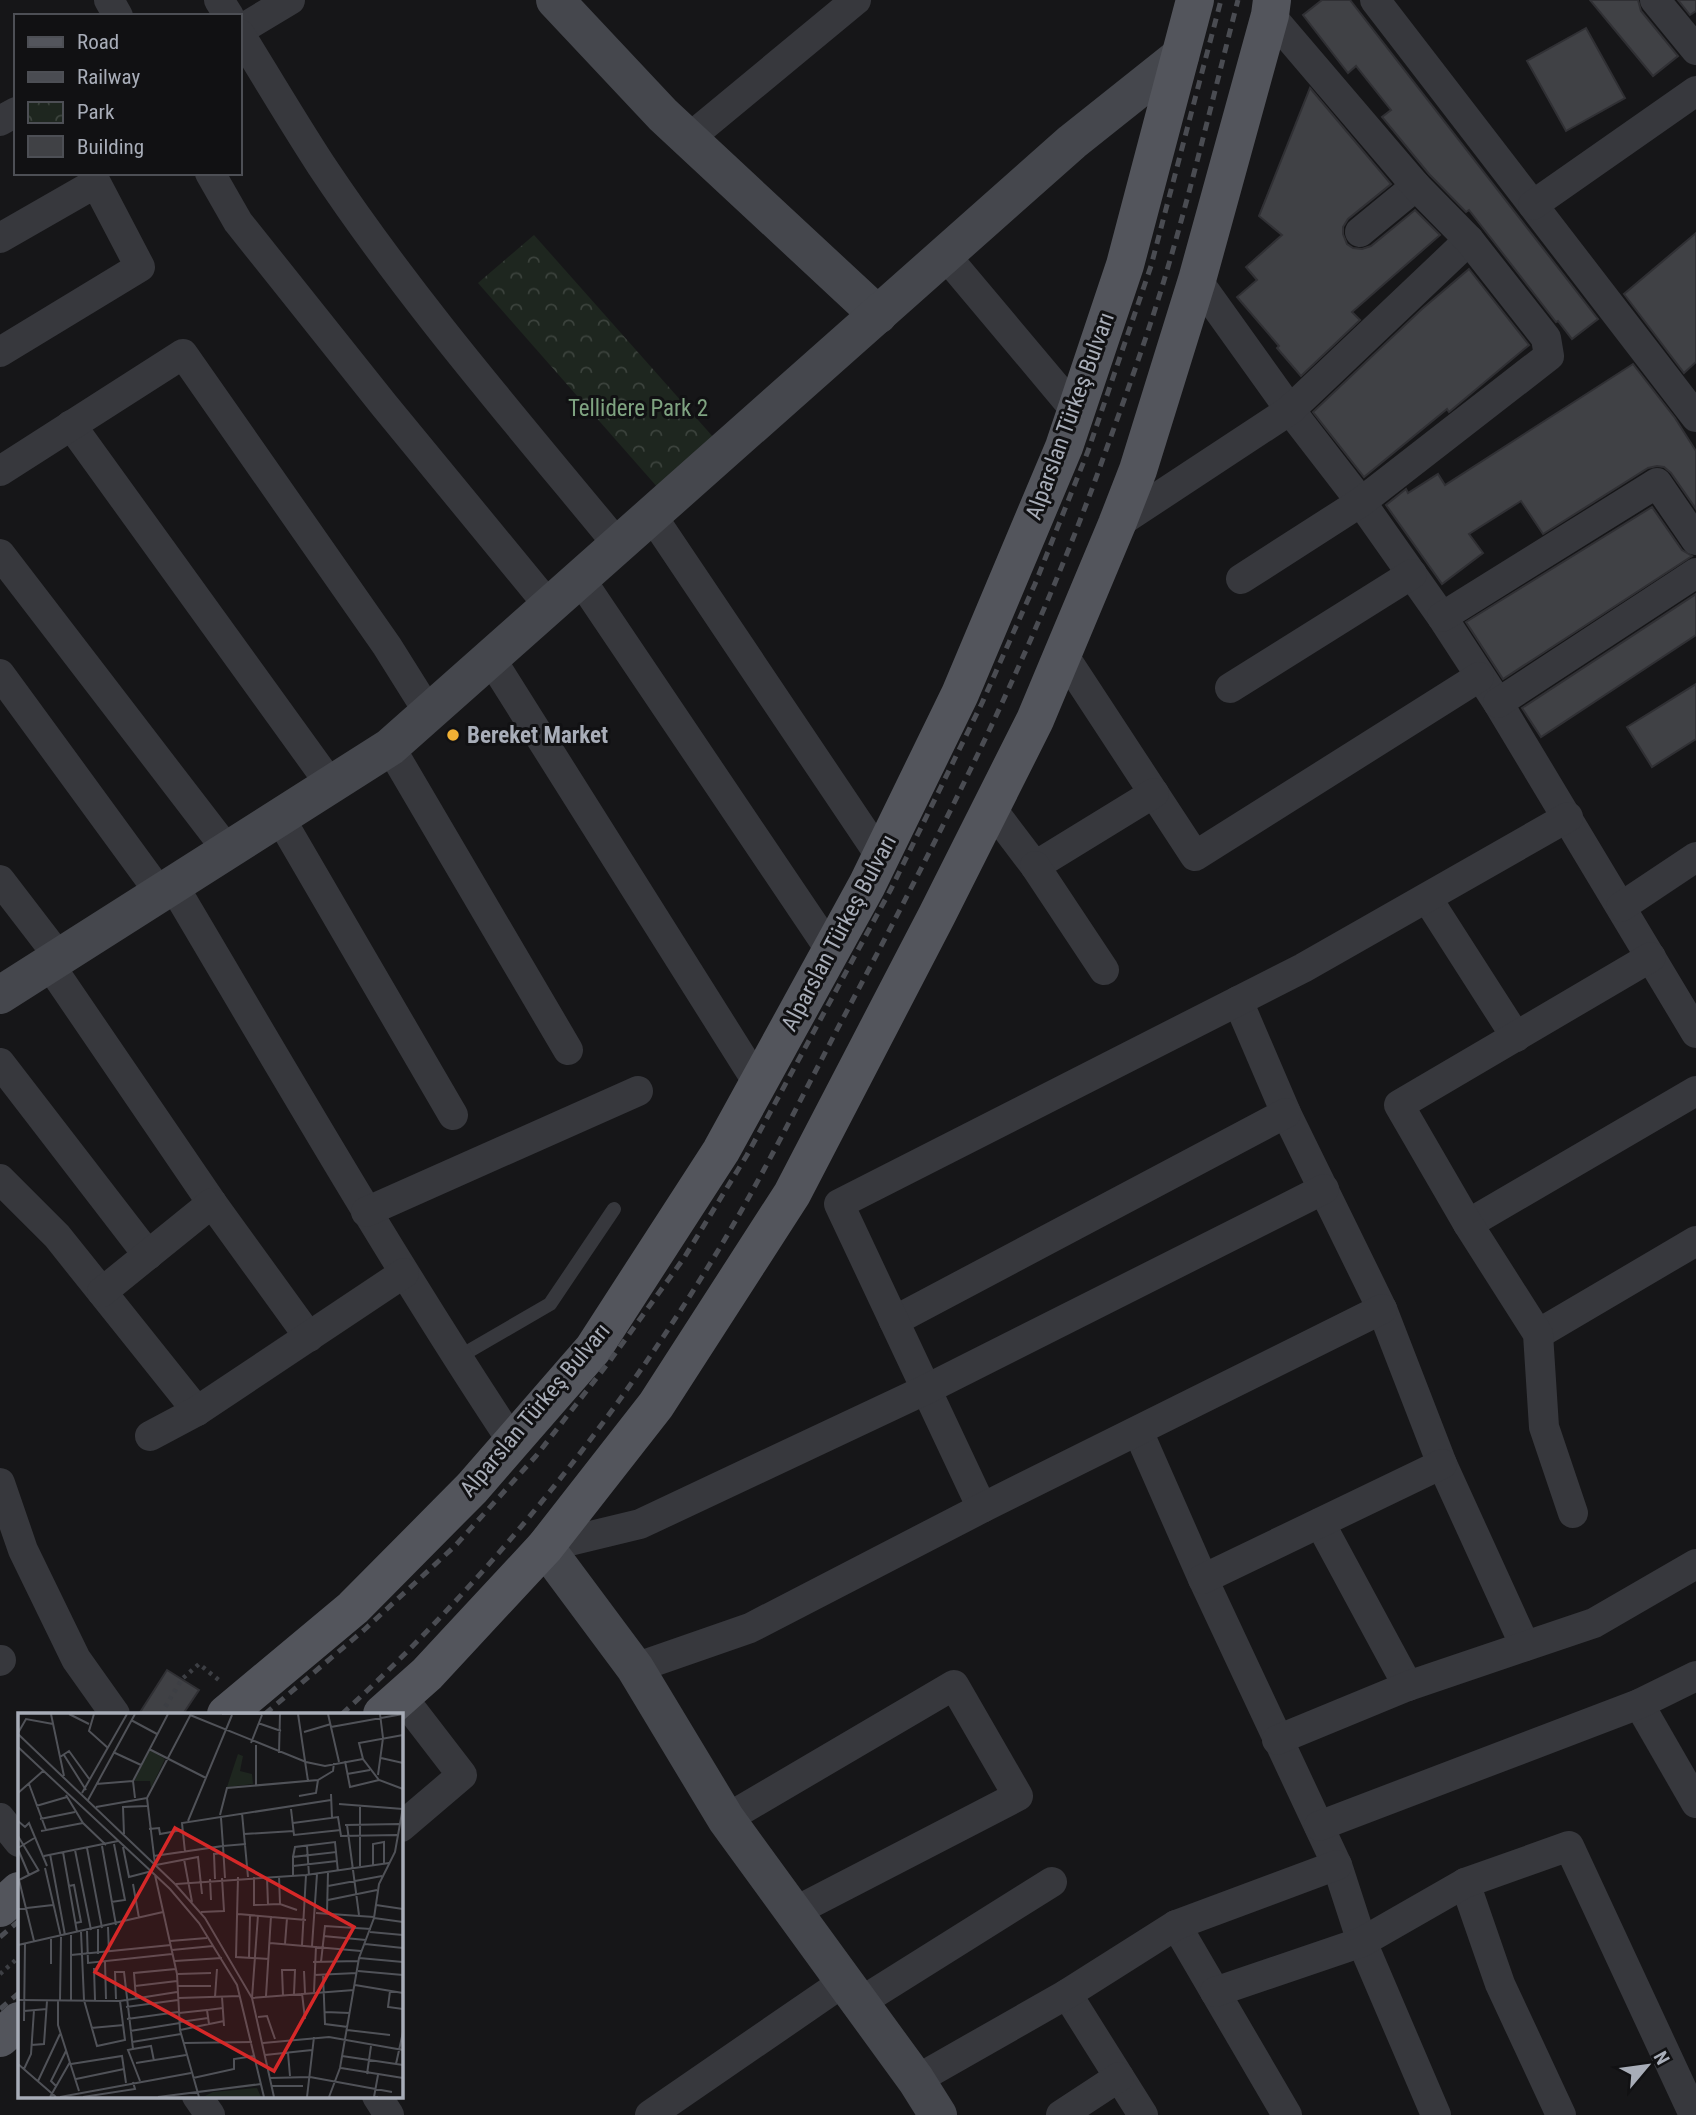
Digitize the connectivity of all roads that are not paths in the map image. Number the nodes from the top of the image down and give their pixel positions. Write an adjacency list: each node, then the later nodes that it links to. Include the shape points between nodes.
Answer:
1 (290, 0): 8 (street)
2 (555, 0): 13 (main road)
3 (856, 0): 13 (street)
4 (1375, 0): 16 (street)
5 (1655, 0): 10 (street)
6 (1190, 3): 11 (main road, Alparslan Türkeş Bulvarı)
7 (1272, 5): 15 (street); 21 (main road)
8 (242, 31)
9 (242, 35): 33 (street, via 321,165 393,265)
10 (1696, 50)
11 (1180, 55): 20 (main road, via 1072,142); 25 (main road, Alparslan Türkeş Bulvarı, via 1125,265)
12 (1696, 91): 16 (street)
13 (688, 139): 22 (main road)
14 (211, 175): 39 (street, via 238,222)
15 (1416, 186): 17 (street); 19 (street)
16 (1533, 205): 26 (street)
17 (1360, 232)
18 (0, 238): 23 (street, via 96,183 140,267)
19 (1469, 240): 24 (street); 29 (street, via 1546,338 1549,356)
20 (945, 255): 22 (main road); 25 (street)
21 (1197, 280): 24 (street); 31 (main road)
22 (878, 315): 30 (main road)
23 (0, 352)
24 (1290, 410): 29 (street); 31 (street)
25 (1076, 411): 56 (main road, Alparslan Türkeş Bulvarı, via 960,694)
26 (1696, 417)
27 (71, 425): 28 (street); 47 (street, via 183,354); 49 (street)
28 (0, 471)
29 (1361, 502): 36 (street); 37 (street)
30 (652, 516): 33 (main road); 56 (street)
31 (1117, 524): 41 (main road)
32 (1696, 540): 40 (street, via 1657,483)
33 (619, 546): 38 (main road)
34 (0, 554): 54 (street)
35 (1696, 573): 46 (street)
36 (1412, 574): 40 (street); 45 (street)
37 (1241, 579)
38 (581, 580): 39 (main road); 62 (street)
39 (550, 607): 42 (main road)
40 (1442, 617): 44 (street)
41 (1062, 653): 50 (street); 51 (main road)
42 (491, 659): 47 (main road); 72 (street)
43 (0, 674): 59 (street)
44 (1479, 677): 46 (street); 50 (street, via 1195,856)
45 (1230, 688)
46 (1498, 703): 52 (street)
47 (429, 713): 48 (main road)
48 (390, 747): 49 (main road); 70 (street)
49 (331, 785): 53 (main road)
50 (1154, 793): 57 (street)
51 (991, 808): 57 (street); 78 (main road)
52 (1568, 817): 60 (street); 61 (street)
53 (280, 818): 54 (main road); 76 (street)
54 (228, 851): 59 (main road)
55 (1696, 857): 61 (street)
56 (881, 858): 62 (main road, Alparslan Türkeş Bulvarı)
57 (1035, 866): 65 (street)
58 (0, 880): 64 (street)
59 (166, 889): 64 (main road); 83 (street)
60 (1427, 898): 67 (street); 69 (street)
61 (1621, 907): 63 (street)
62 (831, 951): 72 (main road, Alparslan Türkeş Bulvarı)
63 (1651, 957): 68 (street); 69 (street)
64 (54, 960): 66 (main road); 80 (street)
65 (1104, 970)
66 (0, 995)
67 (1238, 1002): 75 (street); 81 (street)
68 (1696, 1034)
69 (1516, 1037): 84 (street, via 1399,1105)
70 (568, 1050)
71 (0, 1063): 86 (street)
72 (758, 1083): 98 (main road, Alparslan Türkeş Bulvarı, via 721,1151 593,1349)
73 (638, 1091): 83 (street)
74 (1696, 1091): 84 (street)
75 (1286, 1113): 79 (street); 90 (street)
76 (453, 1115)
77 (0, 1179): 88 (street, via 57,1236)
78 (800, 1179): 81 (street); 104 (main road, via 656,1405)
79 (1324, 1189): 89 (street); 94 (street)
80 (212, 1203): 86 (street); 92 (street)
81 (839, 1205): 90 (street)
82 (614, 1209): 93 (lane, via 550,1304)
83 (366, 1212): 87 (street)
84 (1468, 1224): 91 (street)
85 (1696, 1241): 91 (street)
86 (148, 1255): 88 (street)
87 (404, 1273): 92 (street); 93 (street)
88 (102, 1292): 95 (street)
89 (1382, 1309): 96 (street); 99 (street)
90 (894, 1321): 94 (street)
91 (1538, 1334): 102 (street, via 1544,1427)
92 (309, 1337): 95 (street)
93 (457, 1358): 98 (street)
94 (927, 1389): 101 (street); 104 (street, via 640,1524)
95 (197, 1411): 97 (street)
96 (1138, 1431): 101 (street); 106 (street)
97 (150, 1436)
98 (512, 1441): 113 (main road, Alparslan Türkeş Bulvarı, via 353,1608)
99 (1442, 1464): 103 (street); 107 (street)
100 (0, 1483): 114 (street, via 23,1550 76,1659)
101 (982, 1508): 108 (street, via 750,1628)
102 (1573, 1513)
103 (1320, 1523): 106 (street); 110 (street)
104 (545, 1547): 108 (main road); 112 (main road, via 427,1674)
105 (1696, 1564): 107 (street, via 1594,1623)
106 (1203, 1580): 116 (street)
107 (1525, 1646): 110 (street)
108 (635, 1668): 119 (main road)
109 (1696, 1676): 111 (street)
110 (1408, 1686): 116 (street)
111 (1639, 1704): 117 (street); 121 (street)
112 (392, 1705)
113 (235, 1707)
114 (114, 1713)
115 (402, 1715): 120 (street, via 462,1775)
116 (1277, 1740): 121 (street)
117 (1696, 1803)
118 (0, 1818): 122 (street)
119 (726, 1819): 128 (main road); 128 (street, via 954,1685 1018,1796)
120 (402, 1826)
121 (1319, 1826): 123 (street)
122 (18, 1841)
123 (1337, 1865): 129 (street); 130 (street)
124 (1052, 1882): 131 (street)
125 (1465, 1883): 130 (street); 148 (street, via 1500,1984); 149 (street, via 1569,1846)
126 (18, 1892): 127 (main road)
127 (0, 1908)
128 (794, 1912): 131 (main road)
129 (1176, 1924): 132 (street); 133 (street)
130 (1362, 1942): 132 (street); 147 (street)
131 (852, 1992): 137 (main road); 142 (street)
132 (1215, 1992): 146 (street)
133 (1067, 1994): 136 (street); 137 (street)
134 (18, 2022): 135 (main road)
135 (0, 2038)
136 (1119, 2077): 144 (street); 145 (street)
137 (916, 2080): 143 (main road)
138 (198, 2098): 140 (street)
139 (378, 2098): 141 (street)
140 (210, 2115)
141 (389, 2115)
142 (650, 2115)
143 (938, 2115)
144 (1061, 2115)
145 (1143, 2115)
146 (1287, 2115)
147 (1436, 2115)
148 (1561, 2115)
149 (1694, 2115)

